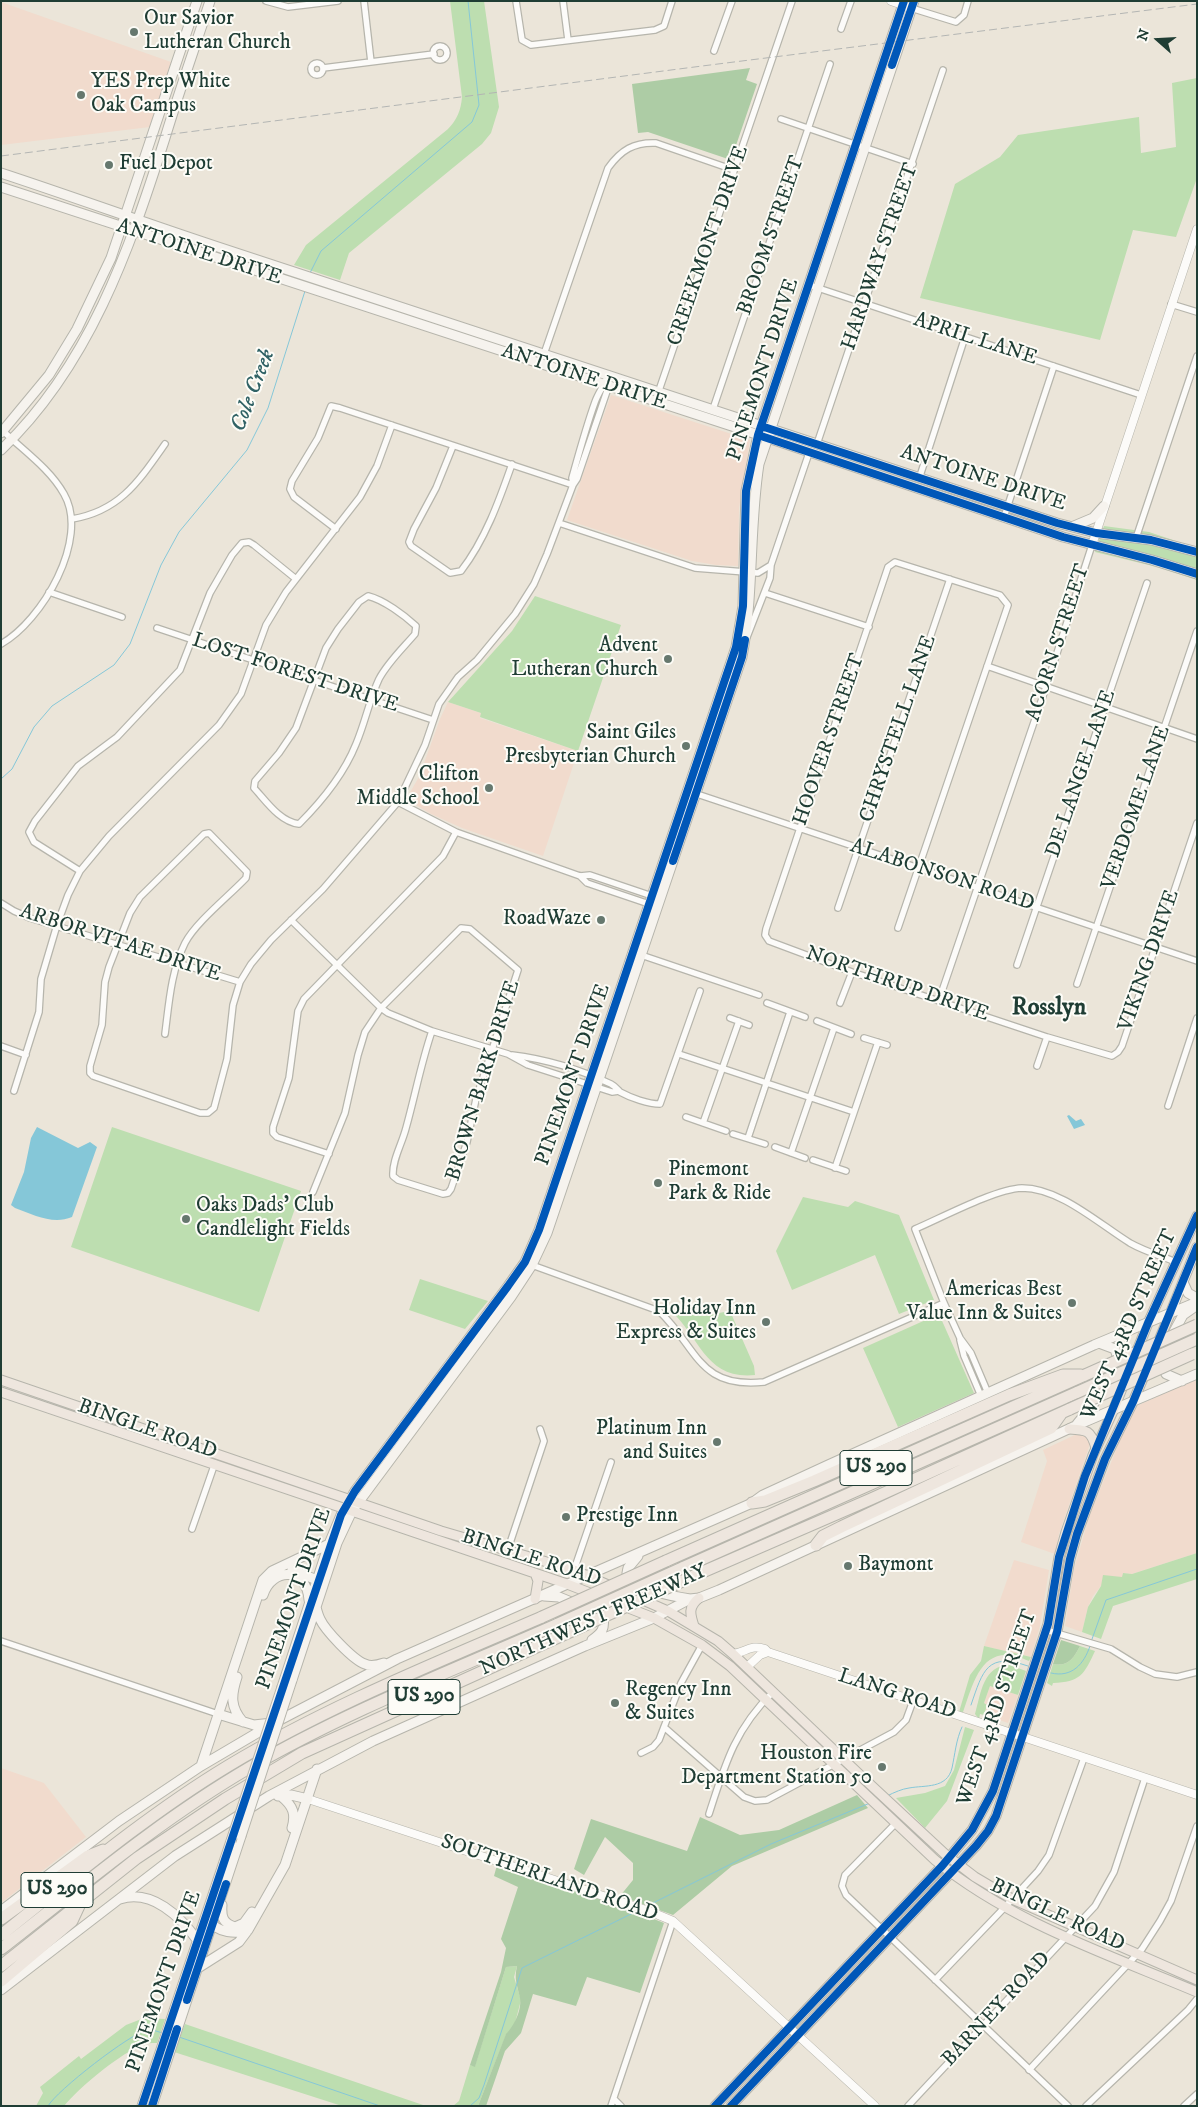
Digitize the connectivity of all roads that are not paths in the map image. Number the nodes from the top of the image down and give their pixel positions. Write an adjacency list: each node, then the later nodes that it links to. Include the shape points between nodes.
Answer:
1 (198, 1): 13 (main road); 22 (main road)
2 (266, 1): 3 (street, via 288,7)
3 (338, 1)
4 (364, 1): 19 (street)
5 (516, 1): 16 (street, via 522,40 532,45)
6 (563, 1): 16 (street)
7 (672, 1): 16 (street, via 664,26 655,30)
8 (732, 1): 17 (street)
9 (792, 1): 31 (street, CREEKMONT DRIVE)
10 (851, 1): 15 (street)
11 (891, 1): 14 (street)
12 (968, 1): 14 (street, via 964,15 956,22)
13 (210, 3): 24 (main road)
14 (908, 4): 27 (main road, PINEMONT DRIVE)
15 (840, 29)
16 (568, 40)
17 (714, 51)
18 (434, 54): 19 (street)
19 (371, 62): 21 (street)
20 (830, 64): 26 (street, BROOM STREET)
21 (323, 68)
22 (174, 70): 24 (main road); 28 (main road)
23 (943, 70): 30 (street, HARDWAY STREET)
24 (185, 74): 29 (main road)
25 (781, 119): 26 (street)
26 (808, 129): 27 (street); 63 (street, BROOM STREET)
27 (860, 147): 30 (street); 43 (main road, PINEMONT DRIVE)
28 (147, 151): 29 (main road); 38 (main road)
29 (160, 154): 39 (main road)
30 (913, 164): 44 (street, HARDWAY STREET)
31 (734, 170): 52 (street, via 656,143 632,145 614,159 608,168); 60 (street, CREEKMONT DRIVE)
32 (1, 175): 34 (main road, ANTOINE DRIVE)
33 (1, 187): 36 (main road, ANTOINE DRIVE)
34 (46, 188): 37 (main road); 38 (main road, ANTOINE DRIVE)
35 (1, 191): 36 (street)
36 (23, 195): 37 (main road, ANTOINE DRIVE)
37 (41, 201): 40 (main road, ANTOINE DRIVE)
38 (126, 216): 39 (main road, ANTOINE DRIVE); 40 (main road)
39 (138, 220): 42 (main road); 45 (main road, ANTOINE DRIVE)
40 (122, 227): 42 (main road, ANTOINE DRIVE); 57 (main road, via 77,329)
41 (1197, 229): 46 (street, ACORN STREET)
42 (134, 232): 48 (main road, ANTOINE DRIVE); 58 (main road, via 96,319)
43 (813, 286): 44 (street, APRIL LANE); 66 (main road, PINEMONT DRIVE)
44 (865, 303): 51 (street, APRIL LANE); 69 (street, HARDWAY STREET)
45 (397, 304): 48 (main road); 49 (main road, ANTOINE DRIVE)
46 (1171, 304): 47 (street); 61 (street, ACORN STREET)
47 (1197, 312)
48 (393, 316): 50 (main road, ANTOINE DRIVE)
49 (464, 326): 50 (main road); 52 (main road, ANTOINE DRIVE)
50 (460, 337): 54 (main road, ANTOINE DRIVE)
51 (965, 337): 55 (street, APRIL LANE); 76 (street)
52 (544, 354): 54 (main road); 56 (main road, ANTOINE DRIVE)
53 (1197, 356): 86 (street)
54 (541, 364): 59 (main road, ANTOINE DRIVE)
55 (1054, 366): 61 (street, APRIL LANE); 79 (street)
56 (608, 374): 59 (street); 60 (main road, ANTOINE DRIVE)
57 (50, 376): 58 (street); 65 (main road)
58 (59, 383): 67 (main road)
59 (605, 386): 62 (main road, ANTOINE DRIVE); 77 (street, via 607,391 601,411); 77 (street, via 600,389 592,409)
60 (659, 391): 62 (street, CREEKMONT DRIVE); 63 (main road, ANTOINE DRIVE)
61 (1141, 395): 80 (street, ACORN STREET)
62 (655, 402): 66 (main road, ANTOINE DRIVE)
63 (713, 409): 66 (main road, ANTOINE DRIVE)
64 (392, 425): 70 (street); 85 (street, via 377,466 360,497); 85 (street, via 331,406 318,438 290,489 294,497)
65 (2, 432): 67 (street)
66 (764, 432): 69 (main road, ANTOINE DRIVE); 72 (main road, ANTOINE DRIVE); 91 (main road, PINEMONT DRIVE, via 749,471)
67 (12, 440): 71 (main road); 82 (street, via 53,478 65,496)
68 (165, 444): 82 (street, via 137,482 114,505 90,516)
69 (818, 444): 73 (main road, ANTOINE DRIVE)
70 (453, 446): 74 (street); 74 (street, via 436,488 410,537 411,546 450,573 460,571 494,512)
71 (1, 450)
72 (809, 453): 75 (main road, ANTOINE DRIVE); 89 (street)
73 (852, 455): 75 (main road); 76 (main road, ANTOINE DRIVE)
74 (512, 464): 77 (street)
75 (847, 466): 78 (main road, ANTOINE DRIVE)
76 (919, 477): 78 (street); 79 (main road, ANTOINE DRIVE)
77 (572, 486): 83 (street)
78 (916, 489): 81 (main road, ANTOINE DRIVE)
79 (1008, 506): 81 (street); 84 (main road, ANTOINE DRIVE)
80 (1104, 506): 84 (main road, via 1093,518); 87 (street, ACORN STREET)
81 (1004, 517): 87 (main road, ANTOINE DRIVE, via 1055,534)
82 (72, 519): 95 (street, via 65,562)
83 (559, 524): 91 (street, via 695,568); 111 (street, via 524,601 497,637 458,677)
84 (1073, 527): 87 (main road, ANTOINE DRIVE)
85 (336, 529): 92 (street)
86 (1136, 538): 87 (main road); 88 (main road)
87 (1094, 539): 90 (main road, ANTOINE DRIVE); 108 (street, ACORN STREET)
88 (1197, 552)
89 (771, 565): 91 (street, via 762,572); 96 (street)
90 (1196, 572)
91 (747, 573): 102 (main road, PINEMONT DRIVE, via 750,610); 104 (main road, PINEMONT DRIVE)
92 (296, 579): 101 (street, via 254,545 242,543 210,593); 105 (street, via 266,625)
93 (950, 579): 98 (street, HOOVER STREET, via 896,562 888,567); 106 (street, via 1000,595 1008,605); 119 (street, CHRYSTELL LANE)
94 (1147, 583): 110 (street, DE LANGE LANE)
95 (50, 592): 97 (street); 103 (street, via 31,618)
96 (765, 593): 98 (street); 102 (street)
97 (122, 617)
98 (869, 627): 117 (street, HOOVER STREET)
99 (157, 628): 101 (street, LOST FOREST DRIVE)
100 (1197, 631): 112 (street, VERDOME LANE)
101 (191, 639): 105 (street, LOST FOREST DRIVE); 121 (street, via 174,678 117,737 78,766 35,821 30,832 34,842)
102 (746, 639): 104 (main road, PINEMONT DRIVE)
103 (1, 644)
104 (740, 648): 114 (main road, PINEMONT DRIVE)
105 (253, 660): 107 (street, LOST FOREST DRIVE); 121 (street, via 241,694 219,725 109,836)
106 (987, 666): 108 (street); 120 (street)
107 (313, 679): 109 (street, LOST FOREST DRIVE); 109 (street, via 338,628 359,602 368,596 375,598 416,626 415,634 378,681); 109 (street, via 296,728 255,780 254,788 292,823 299,824 314,809 346,765)
108 (1046, 687): 110 (street); 124 (street, ACORN STREET)
109 (372, 700): 111 (street, LOST FOREST DRIVE)
110 (1104, 708): 112 (street); 129 (street, DE LANGE LANE)
111 (433, 720): 115 (street)
112 (1164, 728): 113 (street); 134 (street, VERDOME LANE)
113 (1197, 739)
114 (692, 792): 117 (street, ALABONSON ROAD); 126 (main road, PINEMONT DRIVE)
115 (398, 802): 118 (street); 130 (street, via 348,862)
116 (1197, 822): 136 (street, VIKING DRIVE)
117 (800, 828): 119 (street, ALABONSON ROAD); 131 (street, HOOVER STREET)
118 (456, 832): 122 (street); 141 (street, via 443,856)
119 (858, 848): 120 (street, ALABONSON ROAD); 128 (street, CHRYSTELL LANE)
120 (918, 868): 124 (street, ALABONSON ROAD); 133 (street)
121 (80, 871): 132 (street)
122 (580, 876): 123 (street, via 590,875); 125 (street, via 587,883)
123 (611, 882): 125 (street); 126 (street)
124 (977, 888): 129 (street, ALABONSON ROAD); 148 (street, ACORN STREET)
125 (608, 890): 126 (street)
126 (655, 901): 137 (main road, PINEMONT DRIVE); 146 (main road, PINEMONT DRIVE)
127 (1, 903): 132 (street, ARBOR VITAE DRIVE, via 30,918)
128 (838, 908)
129 (1036, 908): 134 (street, ALABONSON ROAD); 140 (street, DE LANGE LANE)
130 (291, 920): 141 (street); 143 (street, via 256,958)
131 (768, 922): 142 (street, NORTHRUP DRIVE, via 765,935 769,941)
132 (57, 925): 135 (street, ARBOR VITAE DRIVE); 171 (street, via 41,978 40,1012)
133 (898, 928)
134 (1096, 928): 136 (street, ALABONSON ROAD); 144 (street, VERDOME LANE)
135 (117, 944): 139 (street, ARBOR VITAE DRIVE); 139 (street, via 140,897 204,834 209,833 247,872 246,878 196,929 186,942); 143 (street, via 105,982 102,1025 90,1073 200,1113 208,1113 214,1108 219,1093 227,1059 232,1005)
136 (1155, 947): 138 (street, ALABONSON ROAD); 170 (street, VIKING DRIVE, via 1122,1046 1112,1056)
137 (641, 956): 146 (main road, PINEMONT DRIVE); 147 (street)
138 (1197, 961)
139 (178, 963): 143 (street, ARBOR VITAE DRIVE); 161 (street, via 170,990)
140 (1017, 965)
141 (337, 966): 151 (street); 188 (street, via 304,999 298,1011 289,1078 273,1127 277,1137)
142 (852, 972): 148 (street, NORTHRUP DRIVE); 150 (street)
143 (240, 982)
144 (1077, 984)
145 (700, 991): 169 (street)
146 (624, 994): 174 (main road, PINEMONT DRIVE)
147 (759, 995)
148 (939, 1000): 163 (street, NORTHRUP DRIVE)
149 (767, 1003): 152 (street)
150 (840, 1003)
151 (381, 1008): 160 (street, via 388,1014); 168 (street, BROWN BARK DRIVE, via 461,928 470,929 518,970); 188 (street, via 365,1032 345,1114)
152 (790, 1012): 153 (street); 175 (street)
153 (805, 1017)
154 (730, 1018): 156 (street)
155 (1197, 1018): 178 (street)
156 (739, 1021): 158 (street); 173 (street)
157 (817, 1021): 159 (street)
158 (749, 1025)
159 (834, 1028): 162 (street); 177 (street)
160 (432, 1031): 168 (street); 168 (street, BROWN BARK DRIVE, via 393,1169 393,1176 398,1180 426,1189 443,1194 451,1190)
161 (165, 1034)
162 (851, 1034)
163 (1047, 1037): 170 (street, NORTHRUP DRIVE); 172 (street)
164 (864, 1038): 165 (street)
165 (878, 1042): 166 (street); 179 (street)
166 (887, 1045)
167 (1, 1046): 171 (street)
168 (491, 1049): 174 (street, via 528,1065)
169 (679, 1054): 173 (street); 174 (street, via 660,1104 629,1096 614,1085)
170 (1101, 1054)
171 (26, 1055): 176 (street)
172 (1037, 1066)
173 (722, 1069): 175 (street); 181 (street)
174 (594, 1082): 197 (main road, PINEMONT DRIVE)
175 (766, 1083): 177 (street); 184 (street)
176 (14, 1091)
177 (810, 1098): 179 (street); 187 (street)
178 (1168, 1106)
179 (854, 1112): 191 (street)
180 (686, 1117): 181 (street)
181 (703, 1123): 182 (street)
182 (726, 1130)
183 (733, 1134): 184 (street)
184 (748, 1138): 185 (street)
185 (764, 1144)
186 (774, 1147): 187 (street)
187 (790, 1152): 189 (street)
188 (329, 1154): 193 (street)
189 (806, 1158)
190 (813, 1160): 191 (street)
191 (835, 1168): 192 (street)
192 (846, 1171)
193 (313, 1192)
194 (1197, 1216): 196 (main road, WEST 43RD STREET)
195 (1196, 1248): 196 (main road, via 1187,1261); 198 (main road, WEST 43RD STREET)
196 (1176, 1262): 200 (street, via 1131,1243 1046,1192 1022,1188 1008,1190 915,1230); 202 (main road, WEST 43RD STREET)
197 (528, 1264): 200 (street, via 660,1311 708,1370 726,1381 746,1384 764,1382); 228 (main road, PINEMONT DRIVE, via 511,1297 447,1376)
198 (1183, 1282): 199 (main road); 201 (main road, WEST 43RD STREET)
199 (1197, 1302): 201 (main road); 210 (main road, via 1183,1315 1161,1361 1166,1374)
200 (944, 1303): 212 (street, via 960,1338 971,1353)
201 (1170, 1314): 202 (main road); 213 (main road, WEST 43RD STREET)
202 (1148, 1323): 205 (main road); 216 (main road, WEST 43RD STREET)
203 (1197, 1325): 208 (highway, NORTHWEST FREEWAY / US 290, bridge)
204 (1197, 1339): 312 (highway, bridge, via 371,1705 249,1768 145,1836)
205 (1099, 1343): 212 (main road); 218 (main road, via 1115,1349 1118,1359 1102,1394)
206 (1194, 1353): 215 (highway, NORTHWEST FREEWAY / US 290, bridge)
207 (1197, 1374): 210 (main road)
208 (1085, 1375): 229 (highway, via 1063,1375 1009,1395 814,1481); 291 (highway, NORTHWEST FREEWAY / US 290, bridge, via 367,1693 228,1766 160,1810)
209 (1, 1380): 214 (main road, BINGLE ROAD)
210 (1182, 1381): 213 (main road)
211 (1, 1392): 217 (main road, BINGLE ROAD)
212 (985, 1395): 229 (main road, via 812,1472)
213 (1133, 1402): 216 (main road); 222 (main road, WEST 43RD STREET)
214 (88, 1410): 217 (main road); 221 (main road, BINGLE ROAD)
215 (1066, 1411): 236 (highway, via 1051,1428 840,1526 823,1536); 300 (highway, NORTHWEST FREEWAY / US 290, bridge, via 302,1753 172,1834)
216 (1113, 1411): 218 (main road); 220 (main road, WEST 43RD STREET)
217 (84, 1421): 224 (main road, BINGLE ROAD)
218 (1072, 1427): 220 (main road, via 1093,1436); 236 (main road)
219 (540, 1429): 237 (street, via 544,1442)
220 (1094, 1452): 222 (main road); 226 (main road, WEST 43RD STREET)
221 (218, 1454): 224 (street); 225 (main road, BINGLE ROAD)
222 (1105, 1459): 230 (main road, WEST 43RD STREET)
223 (611, 1462): 241 (street)
224 (214, 1465): 227 (main road, BINGLE ROAD); 232 (street)
225 (275, 1473): 227 (main road); 228 (main road, BINGLE ROAD)
226 (1085, 1476): 230 (main road, via 1087,1488 1084,1499); 239 (main road, WEST 43RD STREET)
227 (271, 1484): 231 (main road, BINGLE ROAD)
228 (354, 1501): 231 (main road, PINEMONT DRIVE); 233 (main road, BINGLE ROAD)
229 (752, 1503): 238 (main road)
230 (1088, 1506): 240 (main road, WEST 43RD STREET)
231 (348, 1509): 234 (main road, BINGLE ROAD); 235 (main road, PINEMONT DRIVE); 245 (main road, PINEMONT DRIVE)
232 (192, 1529)
233 (442, 1531): 234 (main road); 237 (main road, BINGLE ROAD)
234 (439, 1541): 243 (main road, BINGLE ROAD)
235 (329, 1544): 242 (main road); 245 (main road, PINEMONT DRIVE)
236 (816, 1545): 248 (main road)
237 (508, 1549): 241 (main road, BINGLE ROAD)
238 (645, 1551): 244 (main road); 248 (main road, via 628,1568 631,1580 658,1592)
239 (1060, 1554): 240 (main road); 253 (main road, WEST 43RD STREET)
240 (1070, 1559): 254 (main road, WEST 43RD STREET)
241 (574, 1570): 244 (main road, BINGLE ROAD)
242 (272, 1571): 245 (main road, via 288,1568); 266 (main road, via 263,1580)
243 (535, 1573): 246 (main road, BINGLE ROAD); 247 (main road)
244 (590, 1576): 246 (main road); 250 (main road, BINGLE ROAD)
245 (321, 1581): 249 (main road, PINEMONT DRIVE)
246 (567, 1584): 247 (main road); 251 (main road, BINGLE ROAD)
247 (539, 1597): 257 (main road, via 559,1597 603,1617 601,1634); 260 (main road)
248 (694, 1599): 250 (main road); 252 (main road, via 690,1609)
249 (313, 1607): 260 (main road, via 336,1639 364,1664 378,1665); 267 (main road, via 308,1589 299,1578 282,1575 267,1586 232,1694 234,1711); 296 (main road, PINEMONT DRIVE, bridge, via 282,1687); 297 (main road, PINEMONT DRIVE, bridge)
250 (668, 1611): 251 (main road); 252 (main road, BINGLE ROAD)
251 (654, 1618): 256 (main road, BINGLE ROAD); 257 (main road)
252 (694, 1626): 259 (main road, BINGLE ROAD)
253 (1046, 1630): 254 (street); 270 (main road, WEST 43RD STREET)
254 (1057, 1632): 262 (street, via 1111,1648 1155,1674 1177,1676); 271 (main road, WEST 43RD STREET)
255 (1, 1641): 266 (street)
256 (704, 1647): 261 (main road, via 740,1667); 264 (main road, BINGLE ROAD); 269 (street, via 681,1683)
257 (575, 1651): 277 (main road)
258 (768, 1652): 259 (street, LANG ROAD, via 754,1646); 261 (street); 265 (street, LANG ROAD)
259 (733, 1654): 261 (main road, BINGLE ROAD)
260 (397, 1659): 268 (main road)
261 (747, 1667): 263 (main road, BINGLE ROAD)
262 (1197, 1672)
263 (773, 1692): 264 (street); 274 (main road, BINGLE ROAD)
264 (766, 1699): 276 (main road, BINGLE ROAD); 280 (street, via 737,1737)
265 (913, 1701): 270 (street, LANG ROAD); 274 (street, via 906,1720 894,1732)
266 (218, 1714): 267 (main road); 275 (main road)
267 (244, 1722): 268 (main road, via 254,1725)
268 (274, 1723): 275 (main road)
269 (664, 1727): 272 (street, via 653,1747); 280 (street)
270 (1011, 1733): 271 (street, LANG ROAD); 282 (main road, WEST 43RD STREET)
271 (1023, 1737): 273 (street, LANG ROAD); 285 (main road, WEST 43RD STREET)
272 (640, 1753)
273 (1084, 1758): 279 (street, LANG ROAD); 298 (street, via 1049,1855)
274 (843, 1760): 276 (street); 278 (main road, BINGLE ROAD)
275 (202, 1766): 302 (main road, via 119,1821)
276 (833, 1766): 280 (street, via 767,1800 755,1801 744,1797); 281 (main road, BINGLE ROAD)
277 (317, 1769): 284 (main road); 287 (main road)
278 (860, 1775): 281 (main road); 292 (main road, BINGLE ROAD)
279 (1145, 1778): 283 (street, LANG ROAD); 305 (street, BARNEY ROAD, via 1110,1881 1095,1906)
280 (721, 1779): 288 (street)
281 (852, 1783): 289 (main road, BINGLE ROAD)
282 (993, 1791): 285 (main road); 292 (main road, WEST 43RD STREET, via 976,1824)
283 (1197, 1795)
284 (269, 1796): 286 (main road); 299 (main road, via 175,1856)
285 (1005, 1796): 293 (main road, WEST 43RD STREET, via 988,1831)
286 (282, 1797): 287 (main road, via 291,1795); 297 (main road, via 290,1804 295,1819 282,1856 244,1923 235,1927 223,1919)
287 (308, 1799): 303 (street, SOUTHERLAND ROAD, via 649,1910); 306 (main road, via 284,1865)
288 (709, 1814)
289 (896, 1823): 294 (main road, BINGLE ROAD); 307 (street, via 845,1875 842,1886 846,1895)
290 (1197, 1826): 313 (street, via 1171,1901)
291 (114, 1846): 302 (highway, via 88,1856); 308 (highway, NORTHWEST FREEWAY / US 290)
292 (950, 1858): 293 (main road, BINGLE ROAD); 294 (main road, WEST 43RD STREET)
293 (958, 1864): 295 (main road, WEST 43RD STREET); 298 (main road, BINGLE ROAD)
294 (942, 1866): 295 (main road, BINGLE ROAD); 307 (main road, WEST 43RD STREET)
295 (951, 1873): 301 (main road, BINGLE ROAD); 310 (main road, WEST 43RD STREET)
296 (219, 1878): 304 (main road, via 209,1920); 311 (main road, PINEMONT DRIVE)
297 (223, 1893): 304 (main road, PINEMONT DRIVE)
298 (1012, 1899): 301 (street); 305 (main road, BINGLE ROAD)
299 (117, 1900): 311 (main road, via 143,1896 157,1902 186,1924); 322 (main road)
300 (81, 1902): 315 (highway, NORTHWEST FREEWAY / US 290); 320 (highway, via 72,1921)
301 (1004, 1908): 309 (main road, BINGLE ROAD); 318 (street)
302 (1, 1912)
303 (673, 1921): 326 (street, SOUTHERLAND ROAD); 332 (street)
304 (212, 1925): 306 (main road, via 238,1933); 316 (main road, PINEMONT DRIVE)
305 (1075, 1928): 309 (street, BARNEY ROAD); 313 (main road, BINGLE ROAD)
306 (248, 1930): 316 (main road, via 234,1946)
307 (881, 1930): 310 (street); 317 (main road, WEST 43RD STREET)
308 (1, 1935)
309 (1067, 1936): 314 (main road, BINGLE ROAD); 327 (street, BARNEY ROAD)
310 (888, 1938): 318 (street); 321 (main road, WEST 43RD STREET)
311 (198, 1941): 324 (main road, PINEMONT DRIVE)
312 (1, 1949)
313 (1137, 1954): 314 (street); 319 (main road, BINGLE ROAD)
314 (1129, 1963): 323 (main road, BINGLE ROAD); 329 (street)
315 (1, 1966)
316 (198, 1969): 324 (main road, PINEMONT DRIVE)
317 (835, 1978): 321 (main road); 326 (main road, WEST 43RD STREET)
318 (935, 1980): 327 (street)
319 (1197, 1980)
320 (1, 1981)
321 (843, 1985): 328 (main road, WEST 43RD STREET)
322 (1, 1990)
323 (1197, 1992)
324 (183, 1999): 334 (main road, PINEMONT DRIVE)
325 (1197, 2000): 343 (street)
326 (789, 2026): 328 (street, SOUTHERLAND ROAD); 330 (main road, WEST 43RD STREET)
327 (982, 2026): 329 (street); 341 (street, BARNEY ROAD)
328 (798, 2034): 333 (main road, WEST 43RD STREET); 340 (street, SOUTHERLAND ROAD)
329 (1029, 2070): 342 (street)
330 (728, 2091): 333 (main road); 338 (main road, WEST 43RD STREET)
331 (1197, 2094): 344 (street)
332 (614, 2098): 336 (street); 337 (street)
333 (738, 2098): 339 (main road, WEST 43RD STREET)
334 (151, 2100): 335 (main road, PINEMONT DRIVE)
335 (142, 2106)
336 (612, 2106)
337 (622, 2106)
338 (715, 2106)
339 (731, 2106)
340 (875, 2106)
341 (908, 2106)
342 (1068, 2106)
343 (1086, 2106)
344 (1184, 2106)

